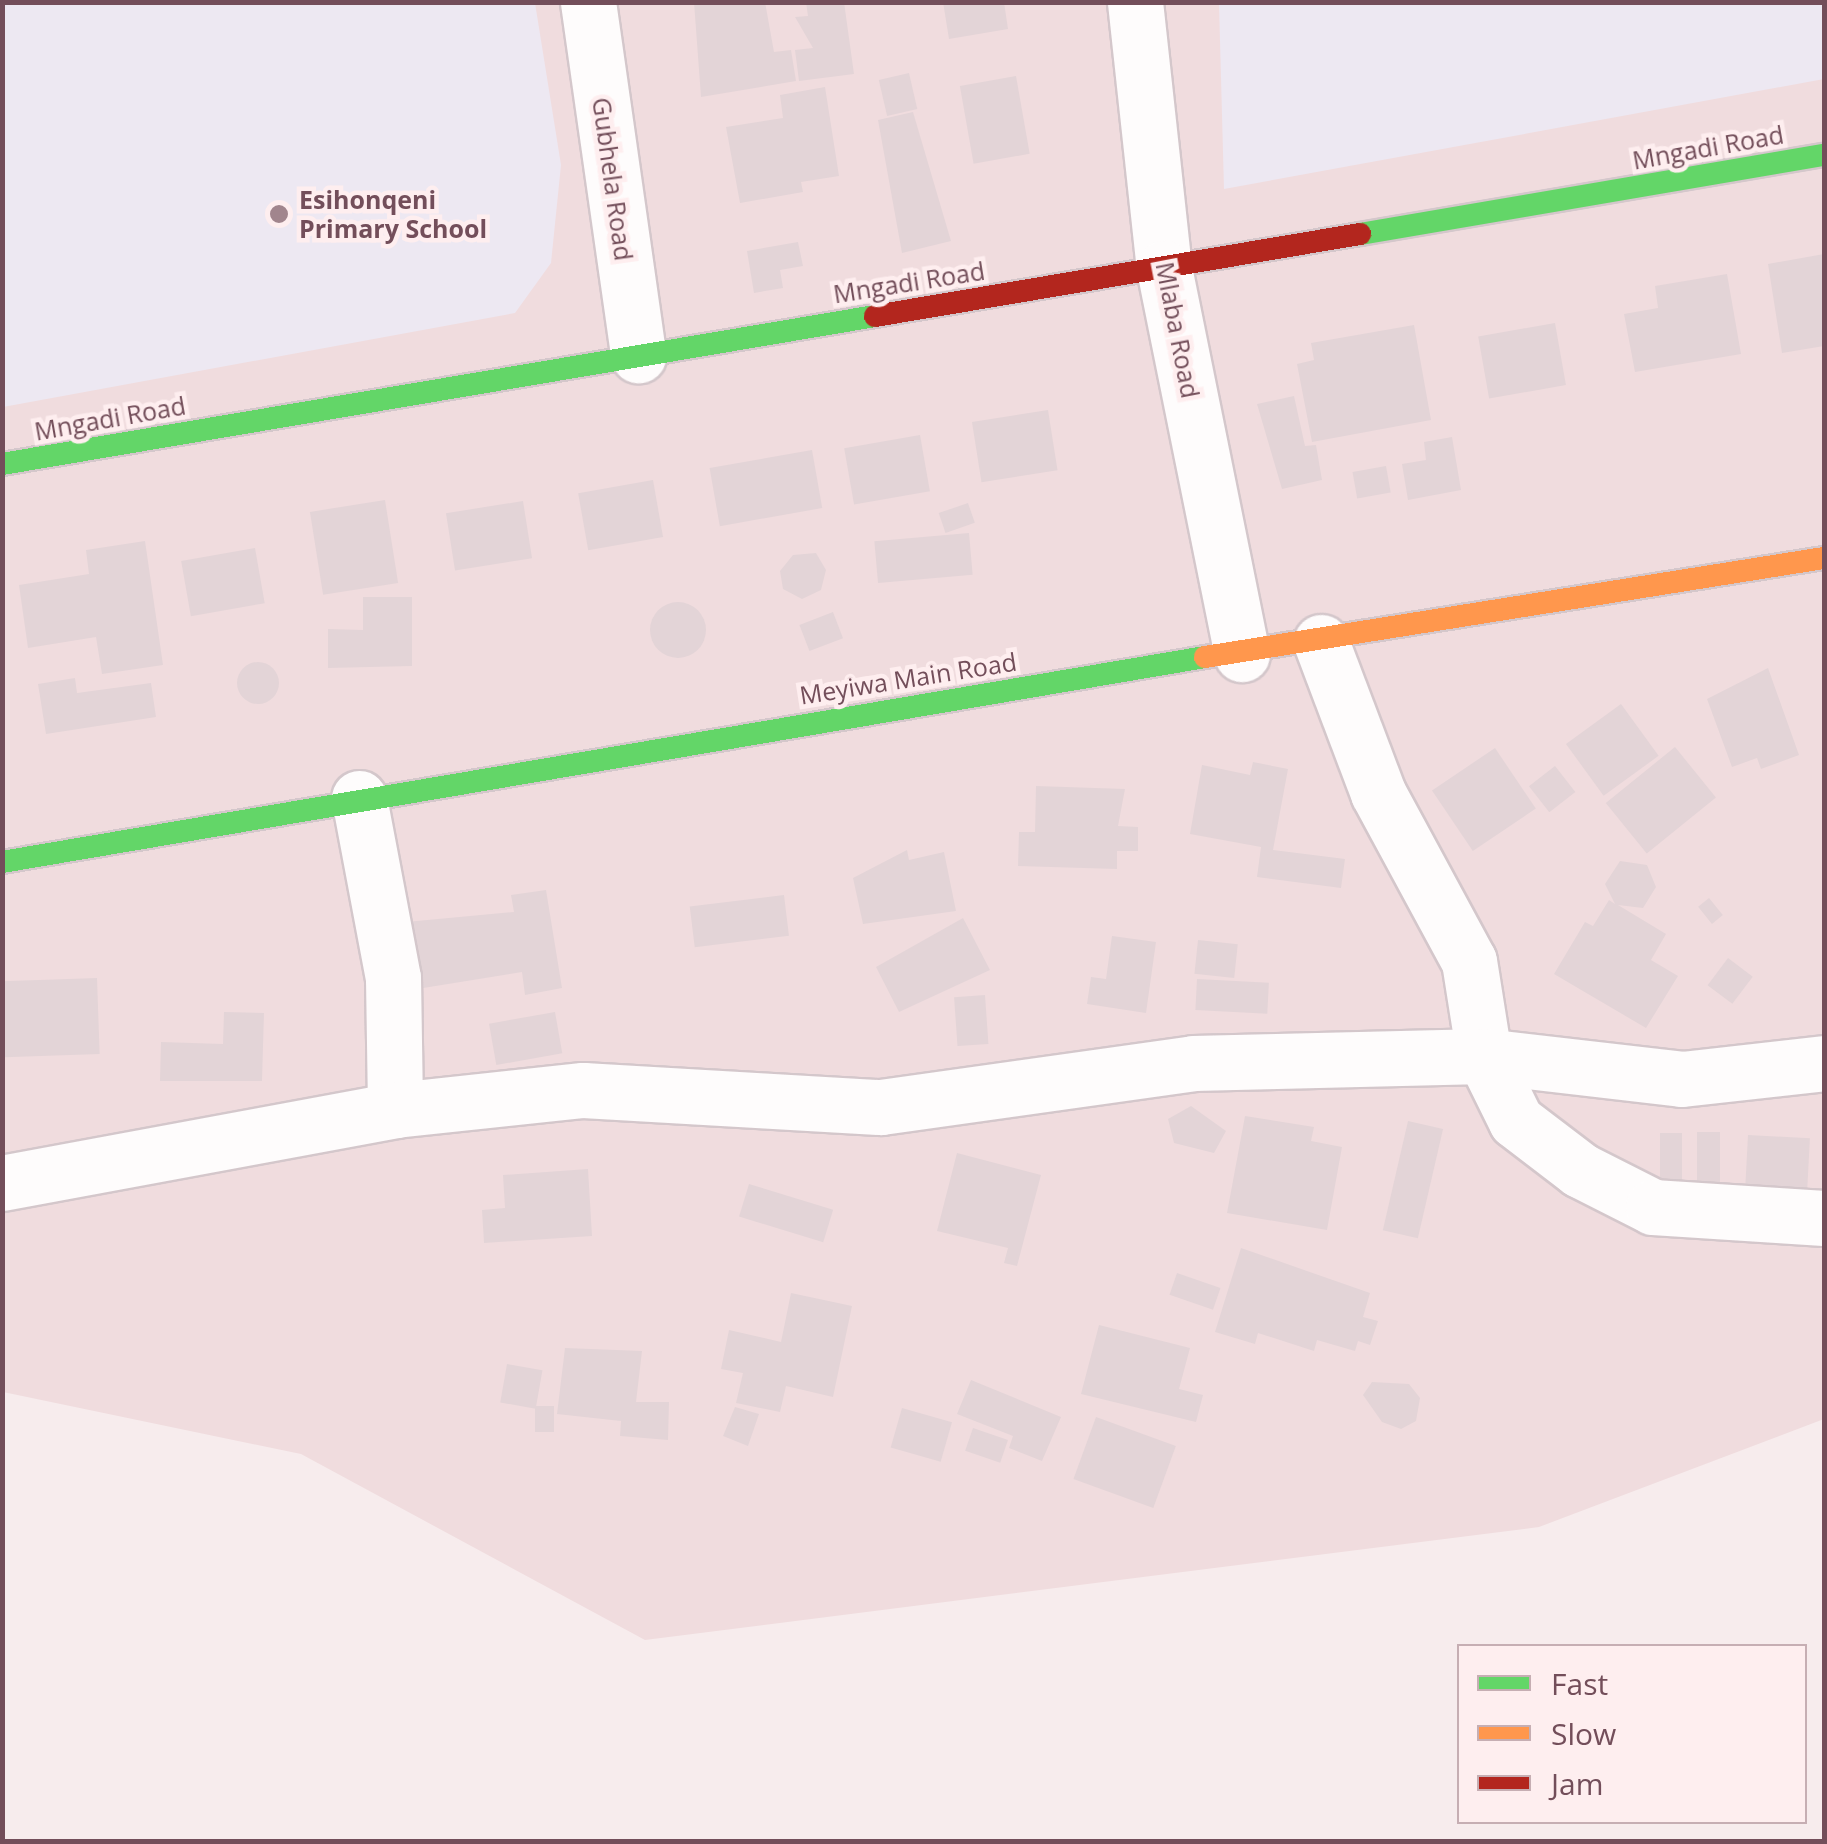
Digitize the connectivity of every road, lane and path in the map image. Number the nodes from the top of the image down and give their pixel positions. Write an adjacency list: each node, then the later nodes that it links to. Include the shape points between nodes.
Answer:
1 (588, 2): 5 (street, Gubhela Road)
2 (1136, 2): 4 (street, Mlaba Road)
3 (1824, 155): 4 (street, Mngadi Road)
4 (1164, 268): 5 (street, Mngadi Road); 9 (street, Mlaba Road)
5 (638, 355): 6 (street, Mngadi Road)
6 (2, 464)
7 (1824, 558): 8 (street, Meyiwa Main Road)
8 (1321, 642): 9 (street, Meyiwa Main Road); 12 (street, via 1378,793 1469,961)
9 (1242, 654): 10 (street, Meyiwa Main Road)
10 (359, 798): 11 (street, Meyiwa Main Road); 14 (street, via 393,978)
11 (2, 862)
12 (1484, 1056): 13 (street, via 1682,1078); 14 (street, via 1192,1062 881,1107 583,1090); 16 (street, via 1516,1121 1622,1196 1708,1214)
13 (1824, 1063)
14 (395, 1110): 15 (street)
15 (2, 1184)
16 (1824, 1218)

